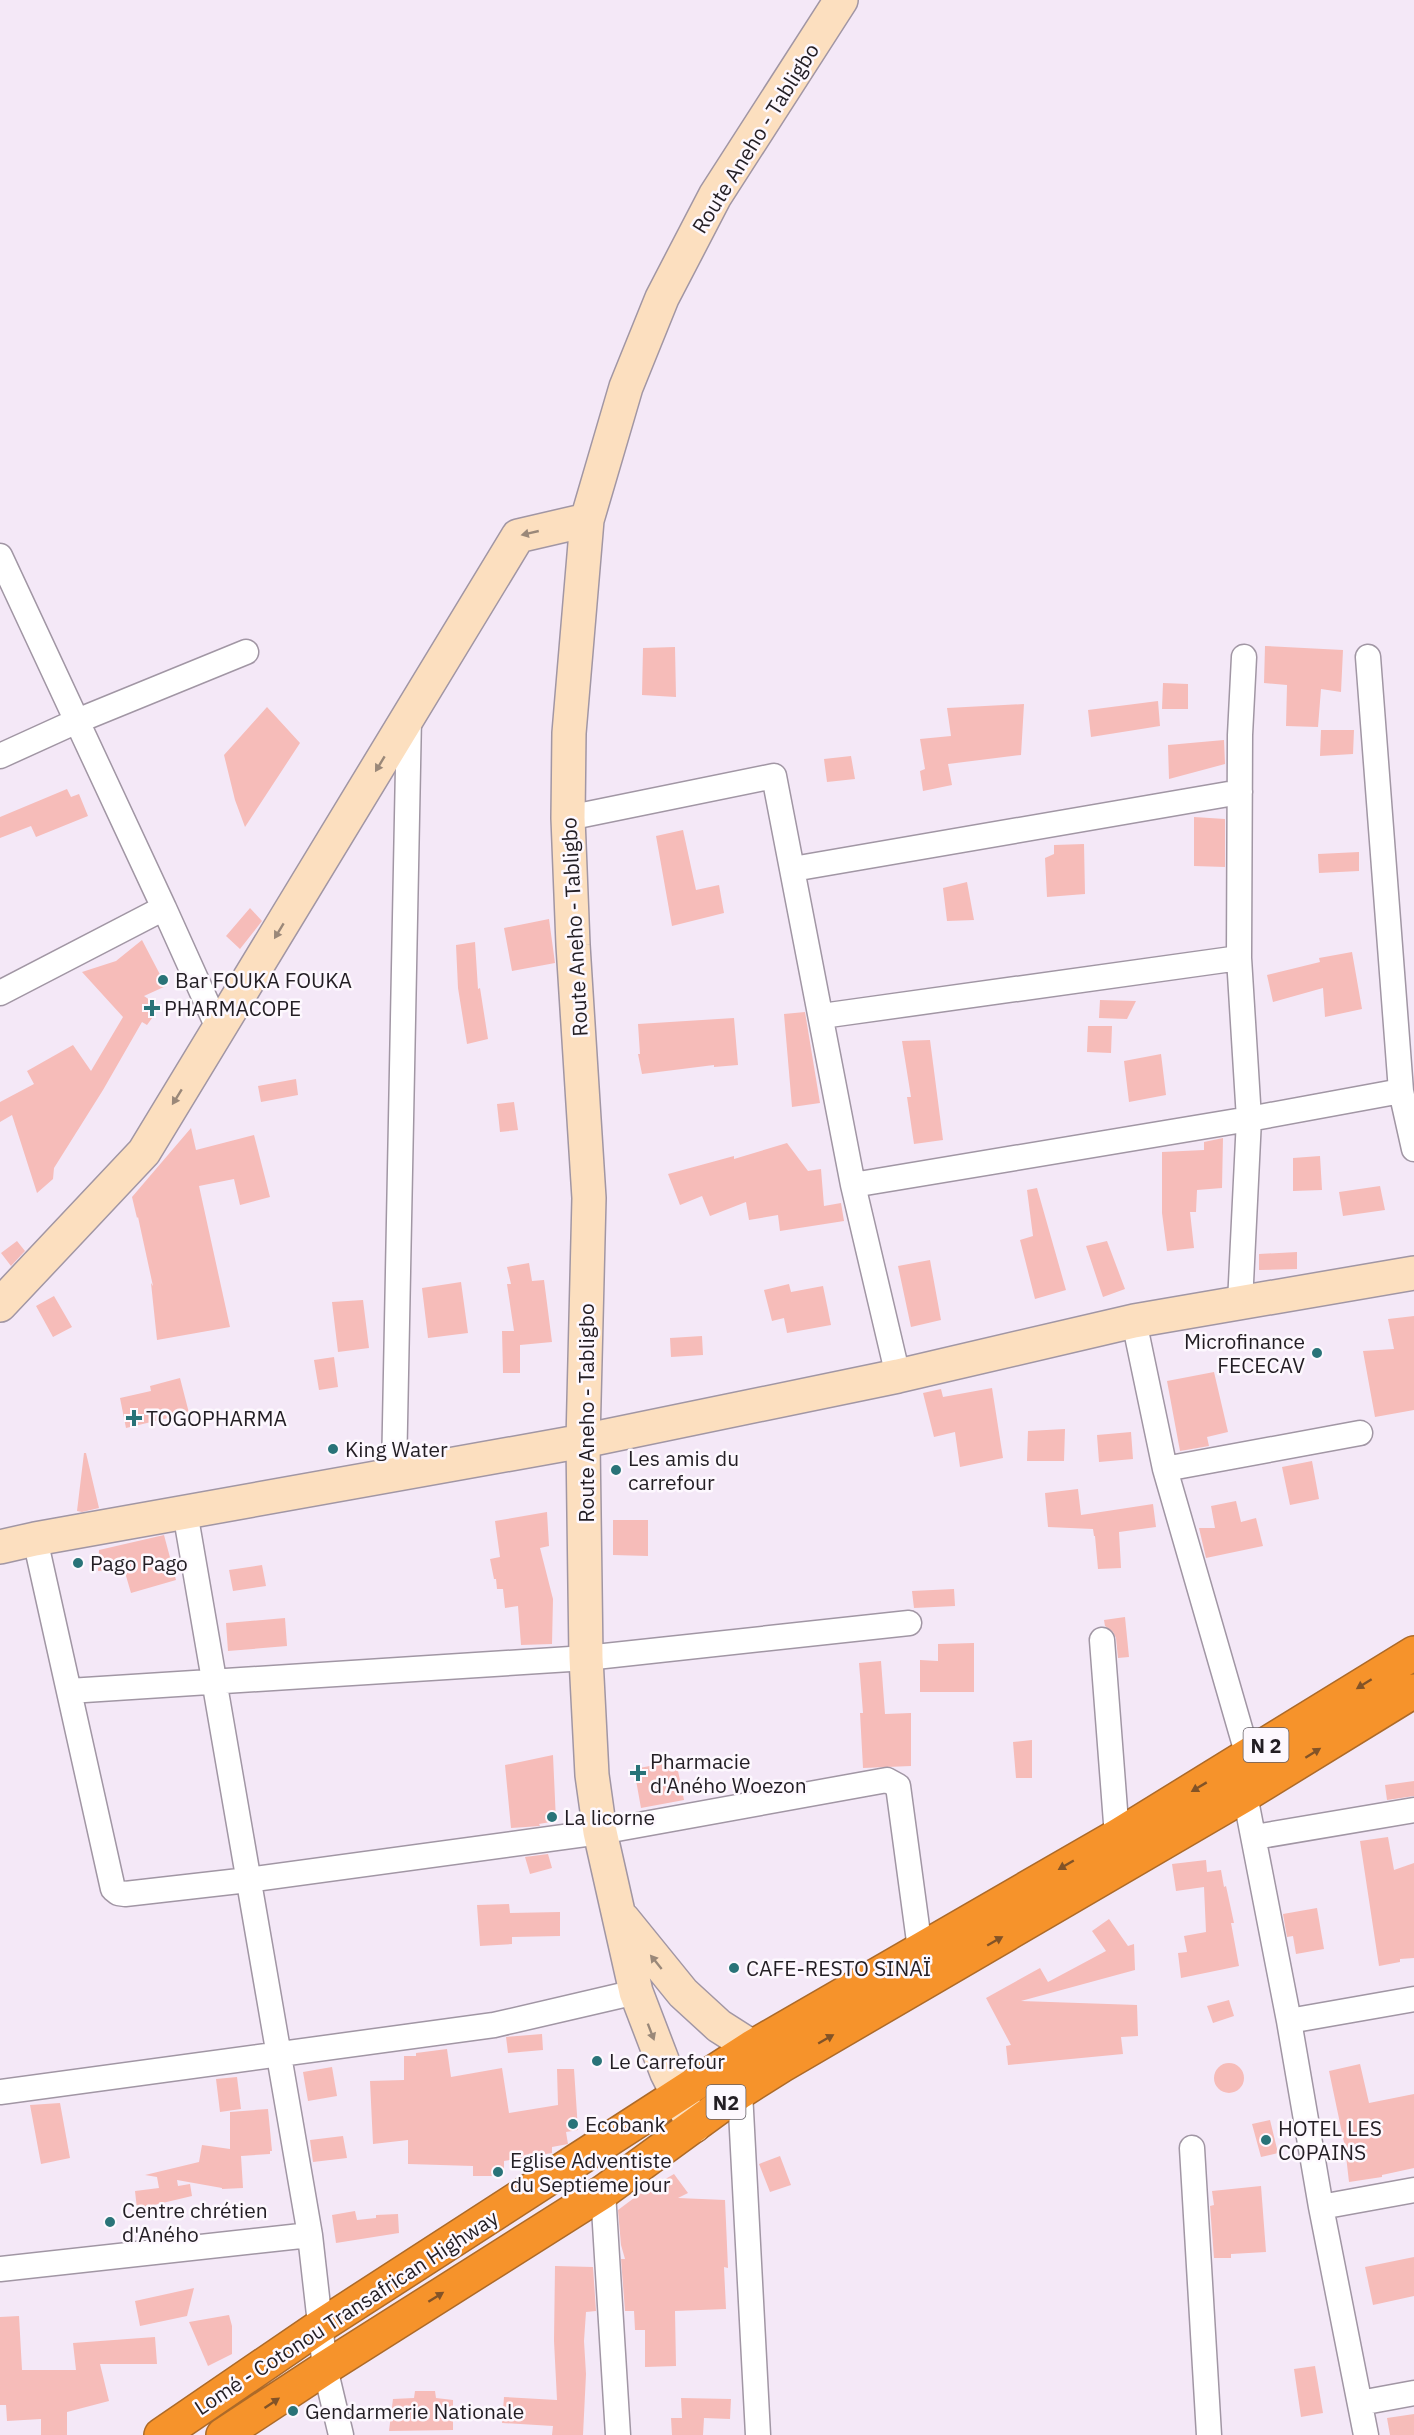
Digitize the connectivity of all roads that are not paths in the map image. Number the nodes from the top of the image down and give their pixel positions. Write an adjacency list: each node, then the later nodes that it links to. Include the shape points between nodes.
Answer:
1 (841, 0): 2 (street, Route Aneho - Tabligbo, via 715,196 662,298 626,387)
2 (587, 520): 7 (street, one-way to 7, via 518,536); 11 (street, Route Aneho - Tabligbo, via 569,734)
3 (0, 556): 8 (street)
4 (246, 652): 8 (street)
5 (1244, 657): 10 (street)
6 (1368, 657): 18 (street)
7 (409, 716): 17 (street, one-way to 17); 30 (street)
8 (77, 721): 9 (street); 13 (street)
9 (0, 756)
10 (1240, 792): 12 (street); 14 (street)
11 (568, 818): 12 (street, via 774,776); 28 (street, Route Aneho - Tabligbo, via 589,1198)
12 (793, 869): 16 (street)
13 (164, 908): 15 (street); 17 (street)
14 (1239, 958): 16 (street); 19 (street)
15 (0, 993)
16 (822, 1016): 21 (street)
17 (219, 1030): 24 (street, one-way to 24, via 144,1152)
18 (1401, 1091): 19 (street); 20 (street)
19 (1249, 1119): 21 (street); 23 (street)
20 (1414, 1149)
21 (853, 1185): 26 (street)
22 (1414, 1273): 23 (street)
23 (1240, 1303): 25 (street)
24 (0, 1305)
25 (1134, 1321): 26 (street); 29 (street)
26 (898, 1376): 28 (street)
27 (1360, 1433): 29 (street)
28 (583, 1441): 30 (street); 37 (street, Route Aneho - Tabligbo)
29 (1165, 1469): 41 (street)
30 (394, 1474): 31 (street)
31 (185, 1512): 32 (street); 38 (street)
32 (35, 1539): 33 (street); 39 (street)
33 (0, 1548)
34 (909, 1623): 37 (street)
35 (1102, 1640): 45 (street)
36 (1414, 1653): 41 (highway, N 2, one-way to 41)
37 (586, 1658): 38 (street); 44 (street, Route Aneho - Tabligbo, via 592,1775)
38 (214, 1681): 39 (street); 47 (street)
39 (69, 1691): 47 (street, via 113,1889 125,1894)
40 (1414, 1691): 42 (highway, N 2, one-way to 40)
41 (1248, 1756): 45 (highway, N 2, one-way to 45)
42 (1245, 1795): 46 (street); 55 (highway, N2, one-way to 42)
43 (1414, 1810): 46 (street)
44 (600, 1832): 47 (street); 48 (street, Route Aneho - Tabligbo); 49 (street, via 893,1782 898,1786)
45 (1117, 1836): 49 (highway, Lomé - Cotonou Transafrican Highway / N2, one-way to 49)
46 (1255, 1837): 52 (street)
47 (248, 1880): 54 (street)
48 (620, 1915): 50 (street, Route Aneho - Tabligbo); 53 (street, one-way to 48, via 719,2026 683,1993)
49 (920, 1949): 53 (highway, Lomé - Cotonou Transafrican Highway / N2)
50 (636, 1992): 54 (street, via 494,2025); 58 (street, Route Aneho - Tabligbo, one-way to 58)
51 (1414, 1999): 52 (street)
52 (1289, 2021): 63 (street)
53 (752, 2048): 55 (street); 58 (highway, Lomé - Cotonou Transafrican Highway / N2)
54 (278, 2054): 56 (street); 64 (street)
55 (781, 2066): 57 (highway, N2)
56 (0, 2092)
57 (740, 2092): 59 (highway, N2); 74 (street)
58 (678, 2096): 59 (street, Route Aneho - Tabligbo); 66 (highway, Lomé - Cotonou Transafrican Highway / N2)
59 (694, 2126): 62 (highway, N2)
60 (1192, 2148): 75 (street)
61 (1414, 2190): 63 (street)
62 (603, 2192): 67 (highway, N2, one-way to 62); 73 (street)
63 (1321, 2207): 69 (street)
64 (310, 2235): 65 (street); 66 (street)
65 (0, 2269)
66 (319, 2327): 67 (street); 70 (highway, Lomé - Cotonou Transafrican Highway / N2)
67 (325, 2368): 71 (highway, N2, one-way to 67); 72 (street)
68 (1414, 2393): 69 (street)
69 (1360, 2403): 76 (street)
70 (161, 2435)
71 (223, 2435)
72 (341, 2435)
73 (618, 2435)
74 (758, 2435)
75 (1209, 2435)
76 (1366, 2435)

